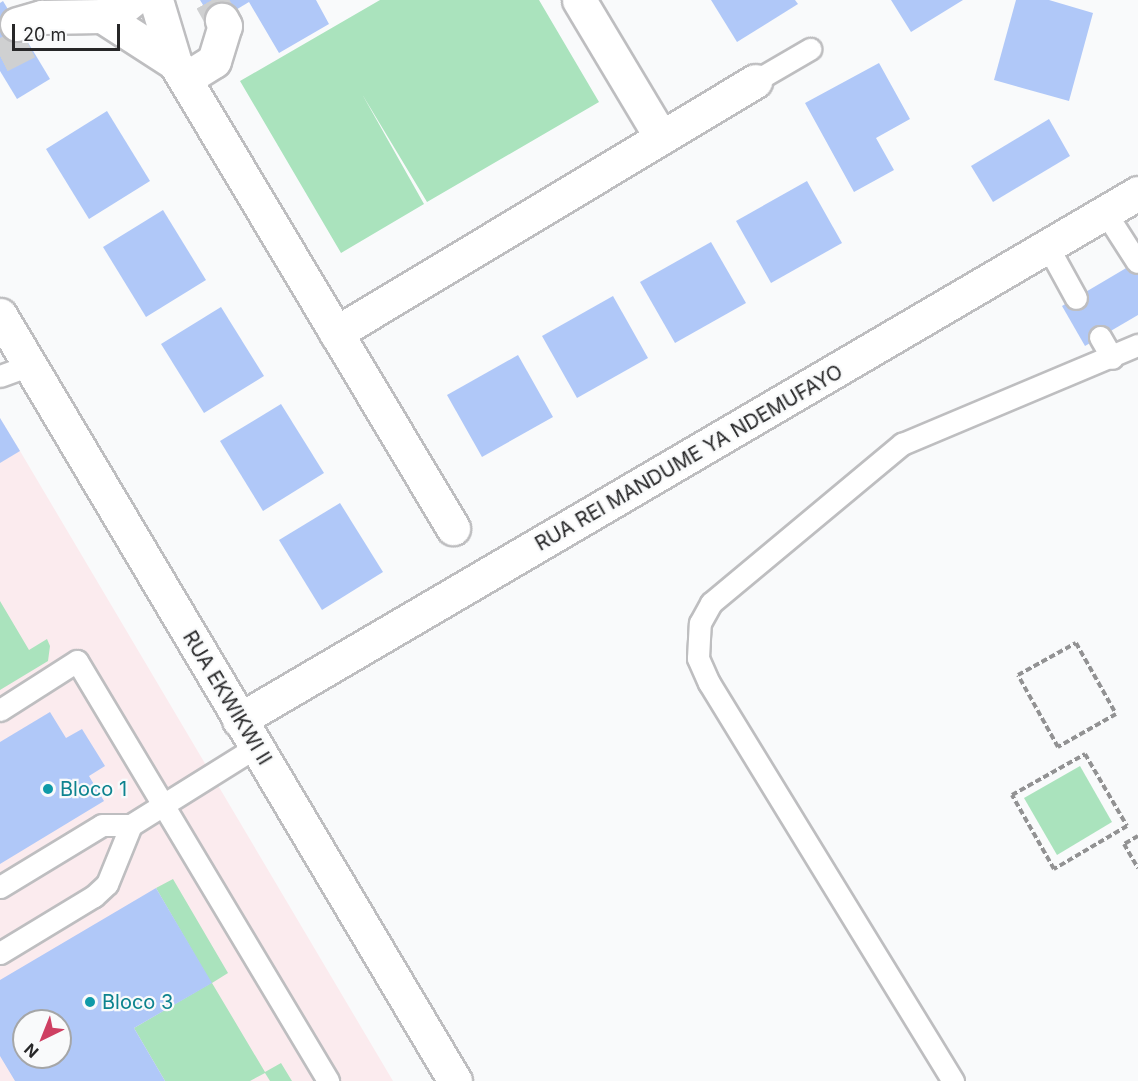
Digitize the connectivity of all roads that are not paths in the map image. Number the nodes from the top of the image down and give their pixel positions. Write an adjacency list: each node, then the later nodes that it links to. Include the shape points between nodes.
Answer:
1 (50, 0): 5 (street)
2 (132, 0): 5 (street, via 121,9)
3 (156, 0): 9 (street)
4 (579, 0): 11 (street)
5 (92, 16): 7 (street, via 42,16); 9 (street)
6 (222, 20): 9 (street, via 225,26 214,61)
7 (23, 33)
8 (810, 49): 10 (lane)
9 (180, 71): 18 (street)
10 (755, 81): 11 (street)
11 (661, 137): 18 (street)
12 (1138, 193): 13 (street, RUA REI MANDUME YA NDEMUFAYO)
13 (1105, 212): 14 (street, RUA REI MANDUME YA NDEMUFAYO); 15 (lane)
14 (1048, 247): 16 (lane); 25 (street, RUA REI MANDUME YA NDEMUFAYO)
15 (1137, 262)
16 (1076, 298)
17 (0, 315): 22 (street, RUA EKWIKWI II)
18 (336, 333): 23 (street)
19 (1100, 337): 21 (lane)
20 (1138, 345): 21 (lane)
21 (1112, 358): 32 (lane, via 902,444 711,603 700,623 698,658 709,683)
22 (15, 370): 25 (street, RUA EKWIKWI II)
23 (453, 528)
24 (0, 710): 26 (lane, via 77,661)
25 (248, 734): 26 (lane); 31 (street, RUA EKWIKWI II)
26 (164, 804): 27 (lane); 30 (lane)
27 (131, 825): 28 (lane, via 102,825); 29 (lane, via 107,884 94,896)
28 (0, 887)
29 (0, 953)
30 (328, 1081)
31 (455, 1081)
32 (953, 1081)

